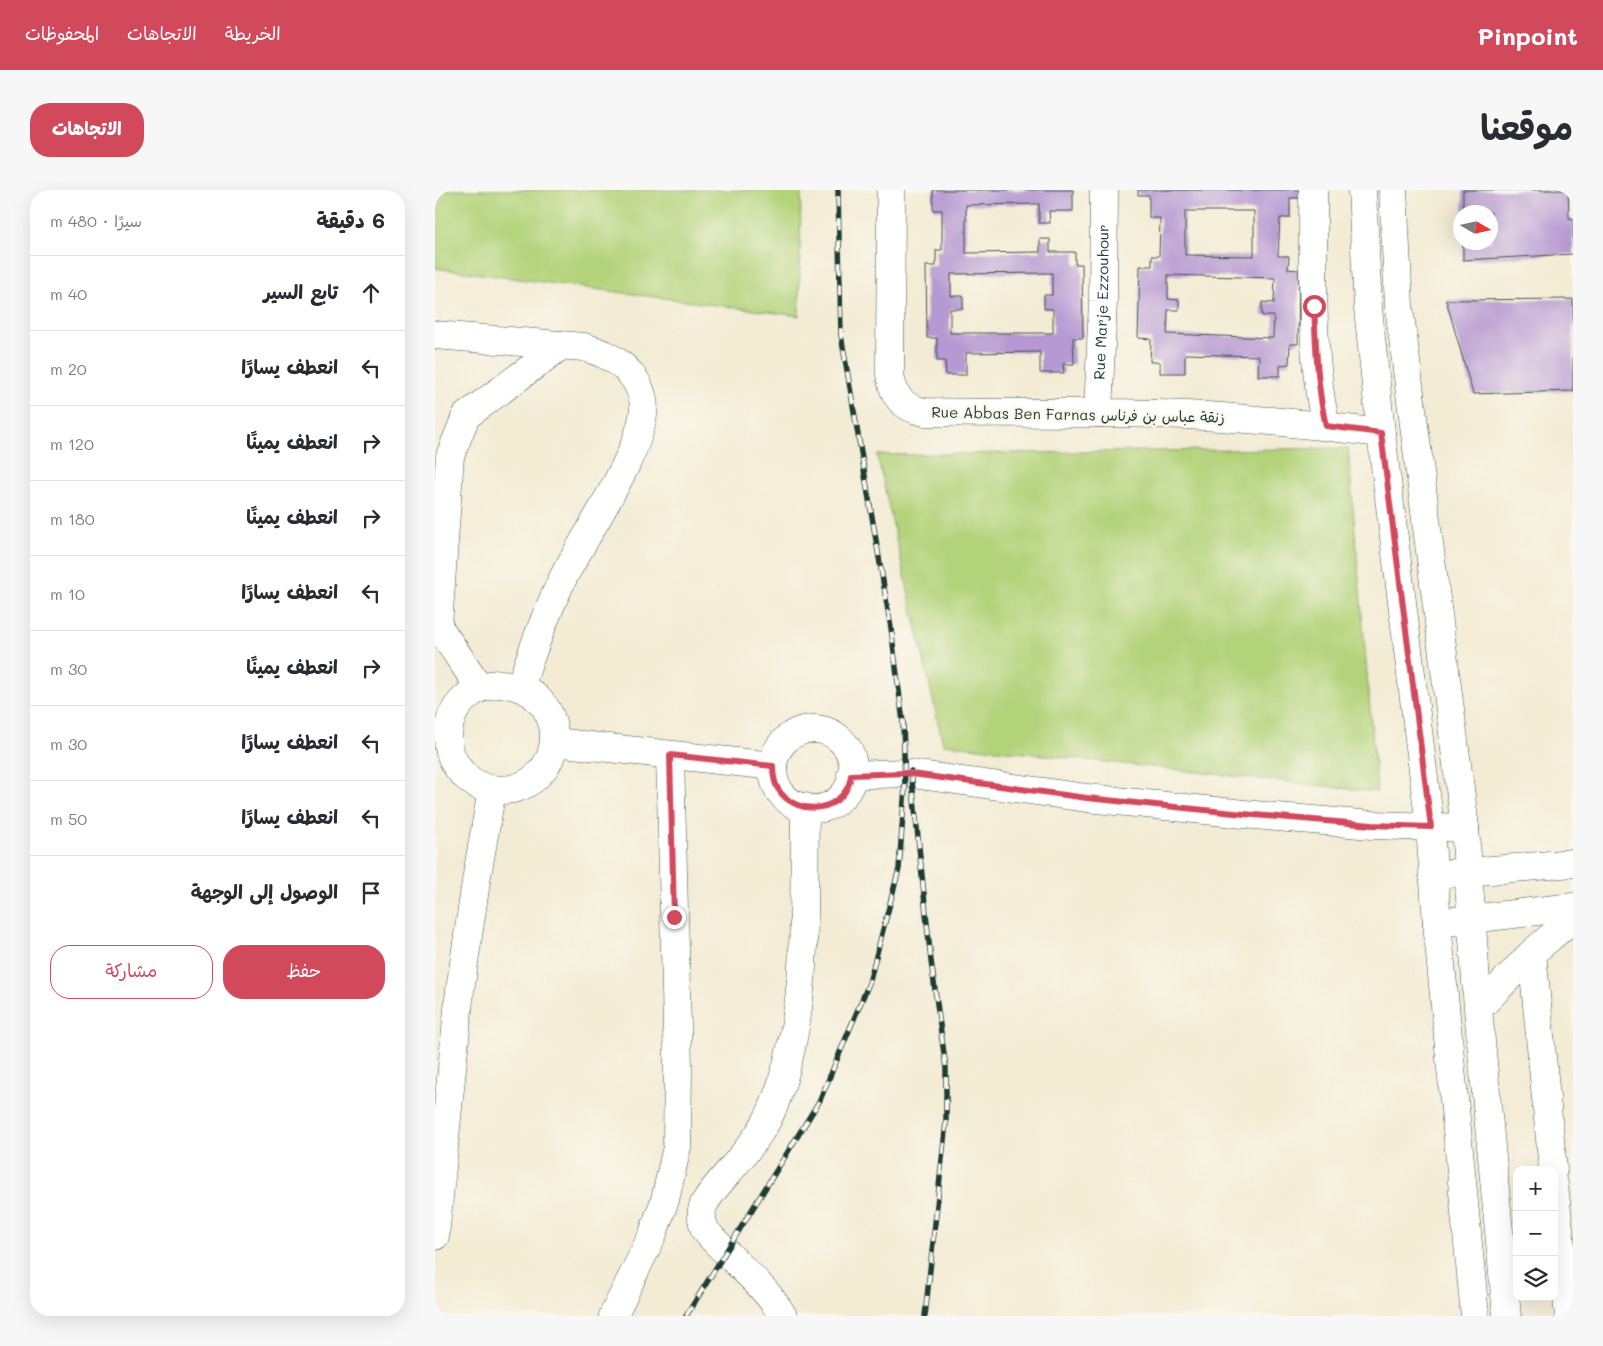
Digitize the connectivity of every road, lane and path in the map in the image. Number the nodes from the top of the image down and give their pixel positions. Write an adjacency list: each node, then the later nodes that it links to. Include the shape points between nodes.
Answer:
1 (891, 190): 8 (street, Rue Abbas Ben Farnas زنقة عباس بن فرناس, via 890,374 891,385 901,402 925,412)
2 (1104, 190): 8 (street, Rue Marje Ezzouhour)
3 (1313, 190): 9 (street, via 1316,345)
4 (1362, 190): 10 (street, via 1368,308)
5 (1393, 190): 20 (street, via 1399,306)
6 (435, 335): 7 (street)
7 (562, 345): 11 (street, via 466,416 450,456 438,626); 12 (street, via 599,352 627,368 644,400 644,413 629,458 564,576)
8 (1098, 413): 9 (street, Rue Abbas Ben Farnas زنقة عباس بن فرناس, via 1272,420)
9 (1326, 426): 10 (street, Rue Abbas Ben Farnas زنقة عباس بن فرناس)
10 (1381, 433): 19 (street)
11 (479, 688): 12 (street, via 510,684); 17 (street, via 464,698 453,713 447,744 455,765 467,779)
12 (520, 688): 13 (street, via 531,692 544,705 551,718)
13 (554, 742): 14 (street); 17 (street, via 543,772 528,784)
14 (670, 755): 15 (street); 33 (street, via 677,1147 653,1236)
15 (773, 766): 16 (street, via 776,752 791,735 804,729 819,729 840,739 848,750 853,764); 18 (street, via 778,788 790,802)
16 (851, 775): 18 (street, via 844,794 833,803 820,808); 19 (street, via 905,773 1087,798 1264,816)
17 (492, 790): 32 (street, via 461,981)
18 (805, 807): 34 (street, via 803,958 799,1004 787,1062 767,1122 714,1189 702,1212 705,1230 753,1277)
19 (1431, 827): 20 (street); 23 (street)
20 (1465, 828): 22 (street)
21 (1573, 863): 22 (street)
22 (1468, 873): 23 (street); 26 (street)
23 (1433, 875): 27 (street)
24 (1573, 907): 26 (street)
25 (1573, 918): 28 (street)
26 (1471, 919): 27 (street); 29 (street)
27 (1437, 923): 35 (street)
28 (1532, 953): 29 (street); 30 (street)
29 (1478, 1009): 36 (street)
30 (1553, 1166)
31 (1557, 1211): 37 (street)
32 (435, 1236)
33 (613, 1316)
34 (783, 1316)
35 (1475, 1316)
36 (1507, 1316)
37 (1569, 1316)

